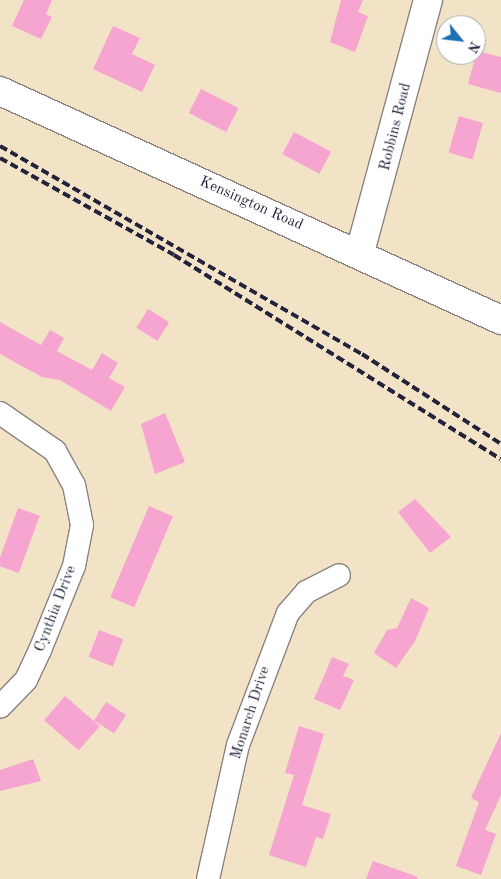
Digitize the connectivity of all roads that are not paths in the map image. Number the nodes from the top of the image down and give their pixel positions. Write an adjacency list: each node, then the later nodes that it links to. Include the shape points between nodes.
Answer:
1 (428, 0): 3 (street, Robbins Road)
2 (0, 91): 3 (street, Kensington Road)
3 (360, 252): 4 (street, Kensington Road)
4 (501, 320)
5 (0, 413): 7 (street, Cynthia Drive, via 55,451 74,485 82,525 74,566 40,650 26,680)
6 (338, 575): 8 (street, Monarch Drive, via 306,592 288,613 238,745)
7 (0, 707)
8 (208, 879)

